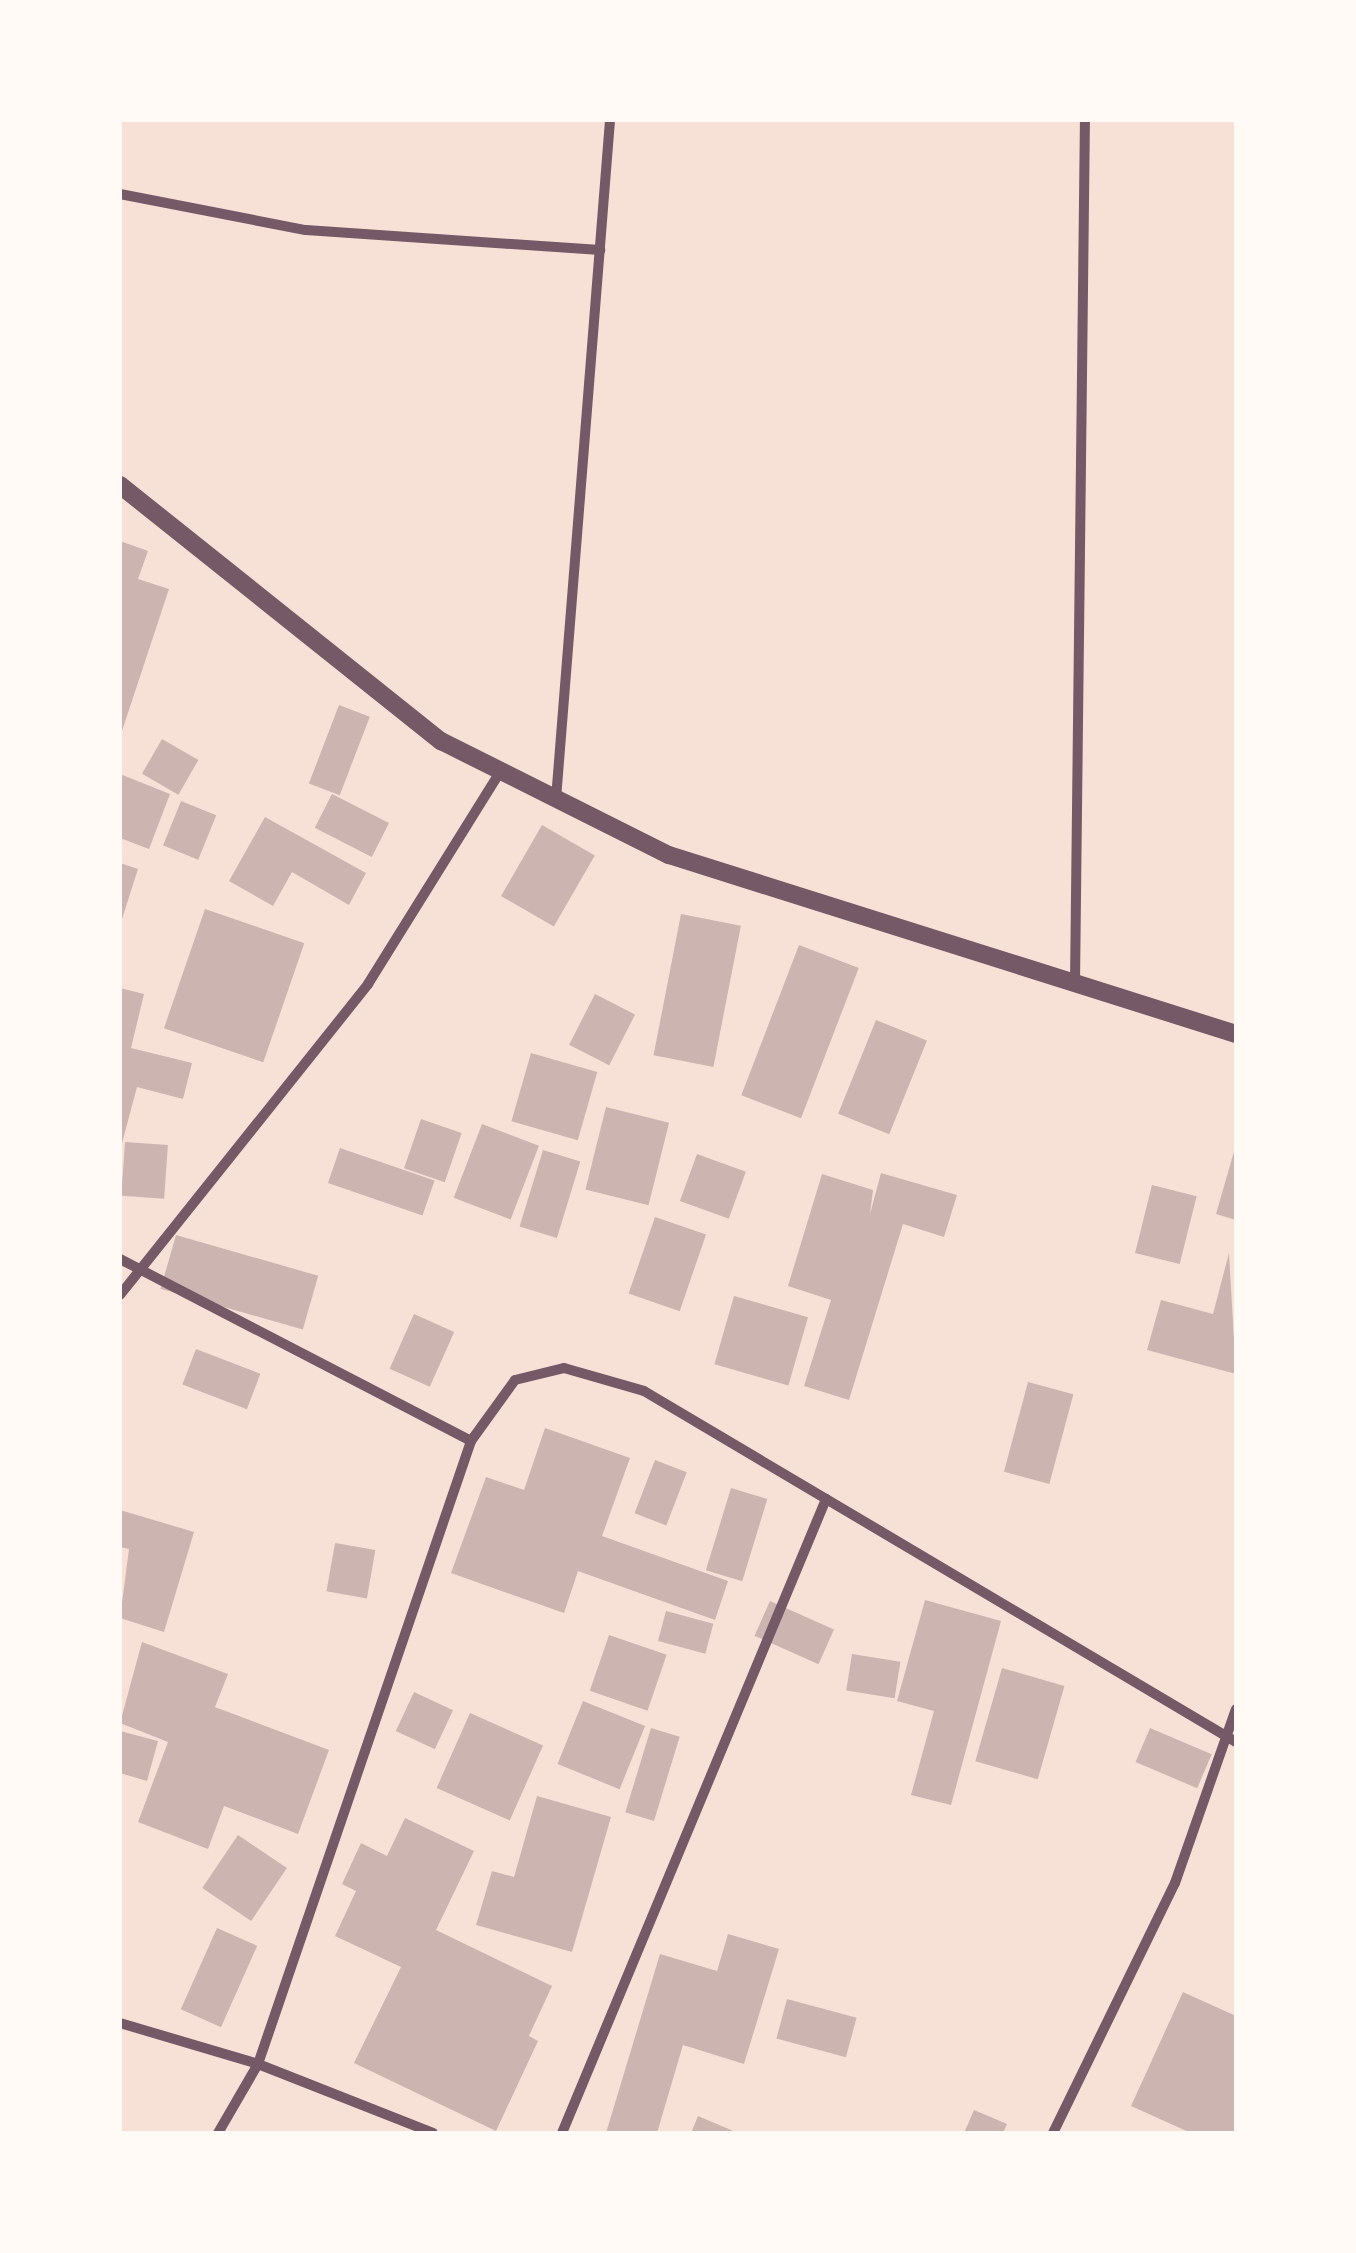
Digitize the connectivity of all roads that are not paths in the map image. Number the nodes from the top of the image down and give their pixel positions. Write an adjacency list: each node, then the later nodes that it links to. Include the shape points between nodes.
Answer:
1 (610, 120): 4 (street)
2 (1085, 120): 8 (street)
3 (120, 194): 4 (street, via 306,230)
4 (600, 250): 7 (street)
5 (120, 486): 6 (street, via 442,741)
6 (500, 770): 7 (street); 11 (street, via 368,984)
7 (556, 799): 8 (street, via 669,855)
8 (1075, 989): 9 (street)
9 (1236, 1034)
10 (120, 1260): 11 (street)
11 (140, 1270): 12 (street); 13 (street)
12 (120, 1295)
13 (472, 1442): 14 (street, via 515,1380 564,1368 644,1391); 18 (street)
14 (826, 1500): 16 (street); 21 (street)
15 (1236, 1709): 16 (street)
16 (1233, 1740): 22 (street, via 1174,1884)
17 (120, 2023): 18 (street)
18 (258, 2064): 19 (street); 20 (street)
19 (218, 2133)
20 (434, 2133)
21 (562, 2133)
22 (1053, 2133)

